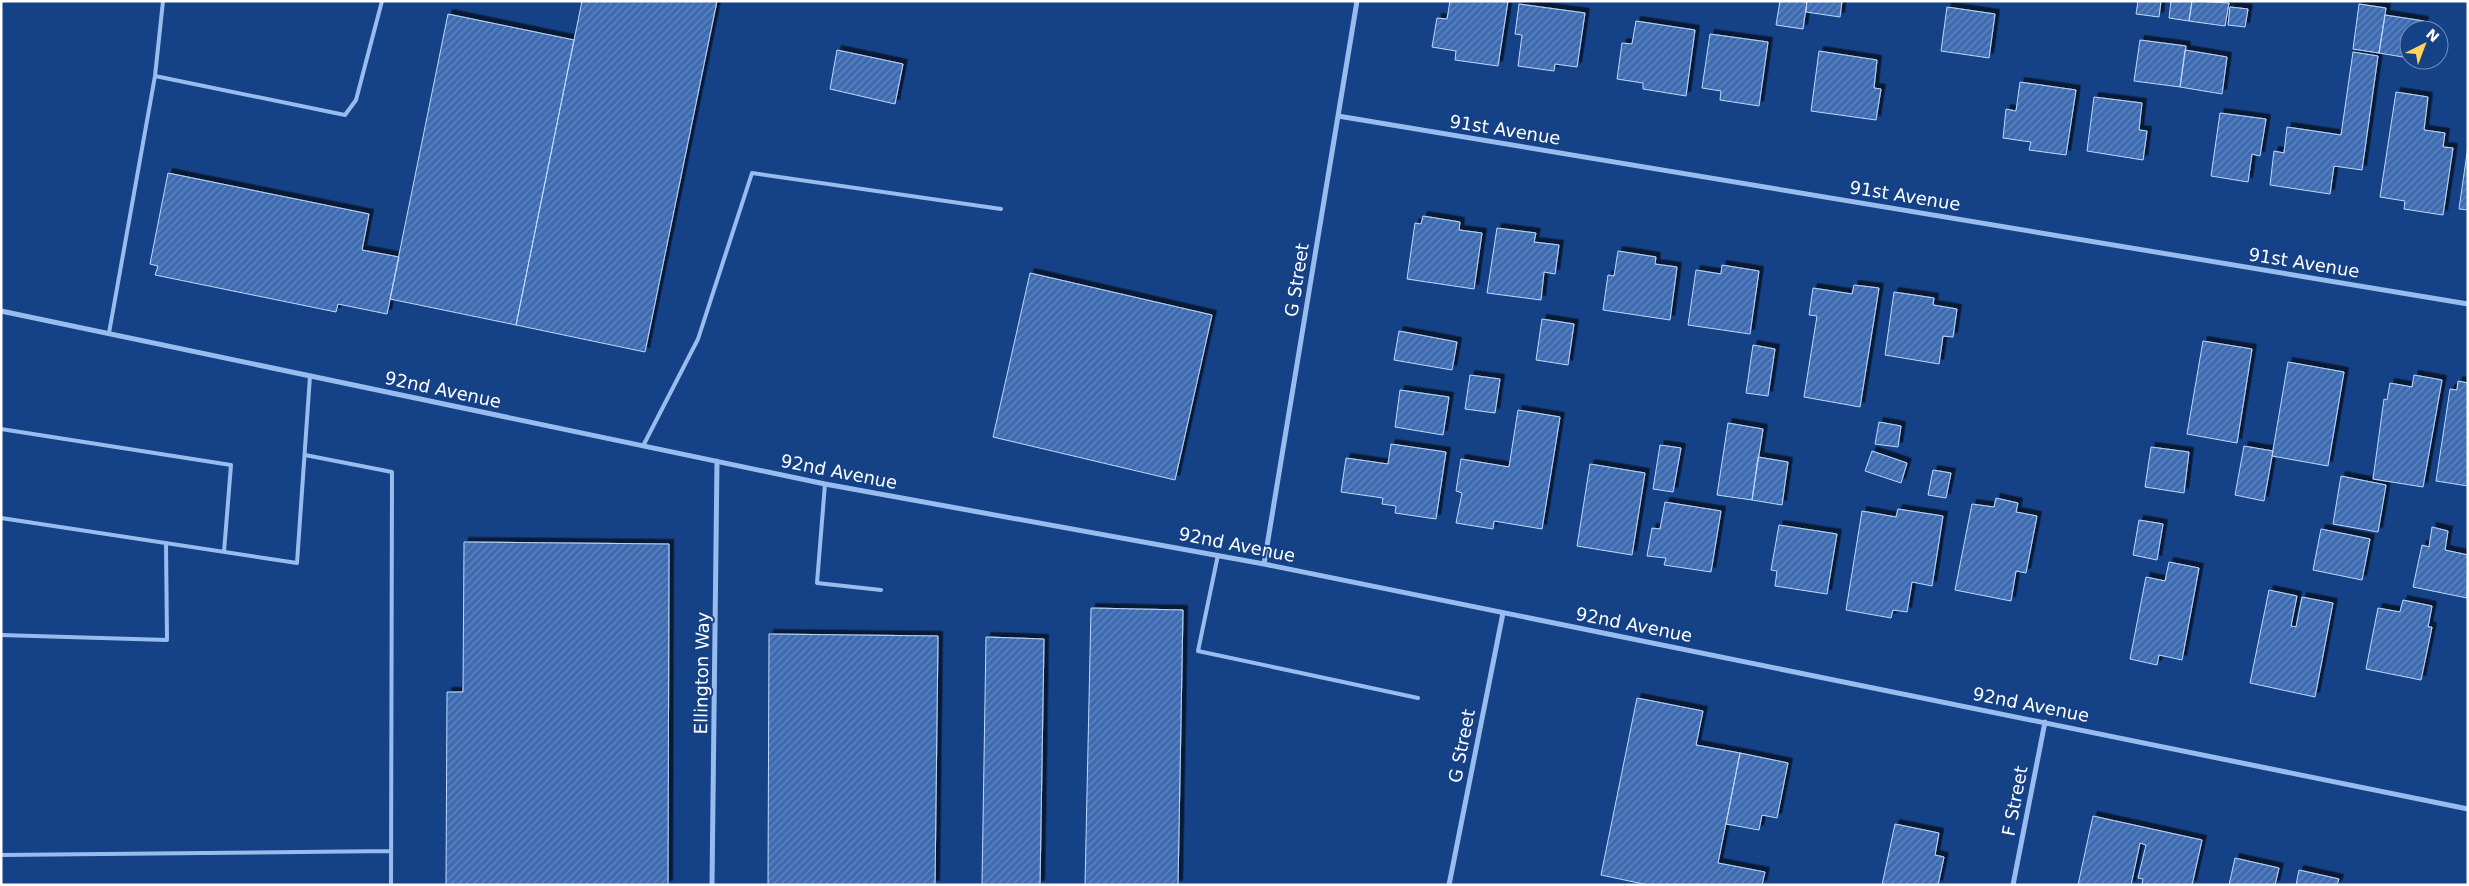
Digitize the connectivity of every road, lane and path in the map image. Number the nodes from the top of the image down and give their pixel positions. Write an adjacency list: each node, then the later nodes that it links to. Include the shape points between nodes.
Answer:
1 (163, 1): 4 (lane)
2 (382, 1): 4 (lane, via 356,100 345,115)
3 (1356, 2): 5 (street, G Street)
4 (155, 76): 9 (lane)
5 (1338, 116): 7 (street, 91st Avenue); 20 (street, G Street)
6 (1001, 209): 12 (lane, via 752,173 698,339)
7 (2468, 304)
8 (1, 311): 9 (street, 92nd Avenue)
9 (109, 333): 10 (street, 92nd Avenue)
10 (310, 376): 12 (street, 92nd Avenue); 13 (lane)
11 (1, 429): 18 (lane, via 232,465)
12 (642, 446): 14 (street, 92nd Avenue)
13 (305, 455): 18 (lane, via 297,563); 27 (lane, via 392,472)
14 (717, 462): 15 (street, 92nd Avenue); 30 (street, Ellington Way)
15 (825, 484): 19 (street, 92nd Avenue); 21 (lane, via 817,583)
16 (1, 518): 17 (lane)
17 (166, 543): 18 (lane); 23 (lane, via 166,640)
18 (224, 552)
19 (1218, 555): 20 (street, 92nd Avenue); 24 (lane, via 1198,651)
20 (1264, 564): 22 (street, 92nd Avenue)
21 (881, 590)
22 (1503, 613): 25 (street, 92nd Avenue); 31 (street, G Street)
23 (1, 635)
24 (1418, 698)
25 (2045, 722): 26 (street, 92nd Avenue); 32 (street, F Street)
26 (2468, 809)
27 (391, 851): 28 (lane); 29 (lane)
28 (1, 855)
29 (391, 885)
30 (712, 885)
31 (1449, 885)
32 (2013, 885)

